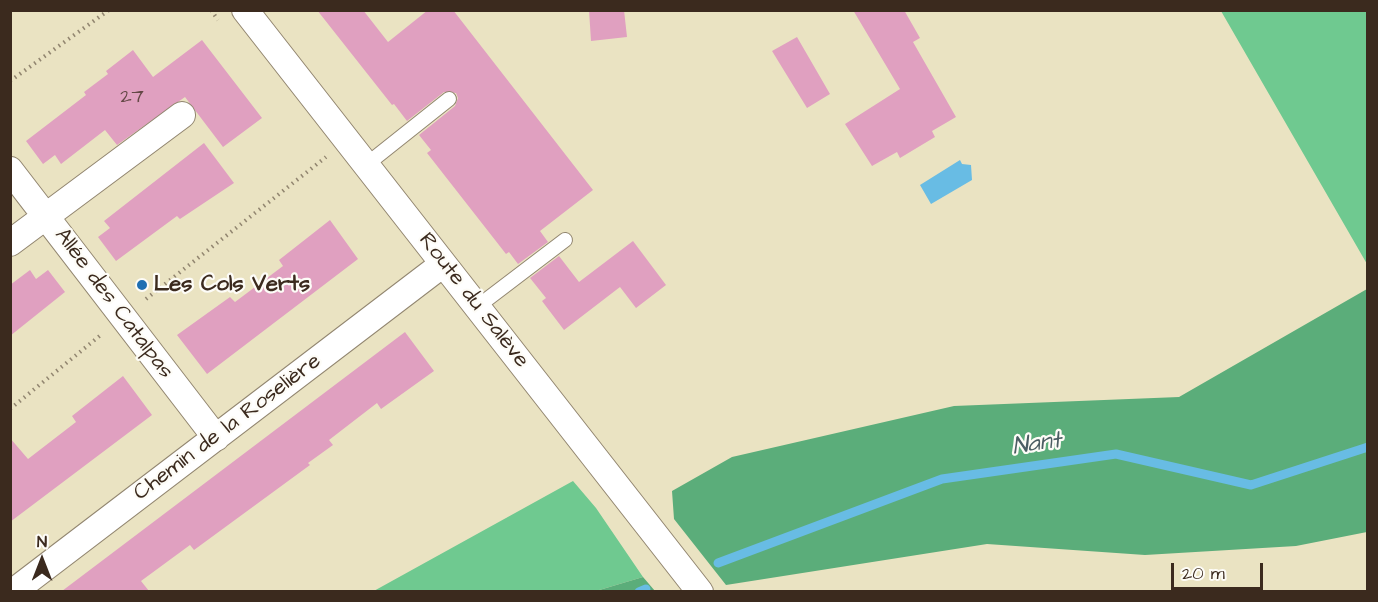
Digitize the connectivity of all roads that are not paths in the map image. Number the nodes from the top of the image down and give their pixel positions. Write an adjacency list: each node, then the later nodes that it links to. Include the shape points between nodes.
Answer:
1 (248, 12): 4 (street, Route du Salève)
2 (449, 99): 4 (lane)
3 (182, 116): 6 (street)
4 (366, 165): 9 (street, Route du Salève)
5 (10, 170): 6 (street, Allée des Catalpas)
6 (46, 216): 8 (street); 11 (street, Allée des Catalpas)
7 (565, 240): 10 (lane)
8 (10, 243)
9 (444, 264): 10 (street, Route du Salève); 11 (street, Chemin de la Roselière)
10 (477, 307): 13 (street, Route du Salève)
11 (216, 438): 12 (street, Chemin de la Roselière)
12 (13, 591)
13 (700, 591)

